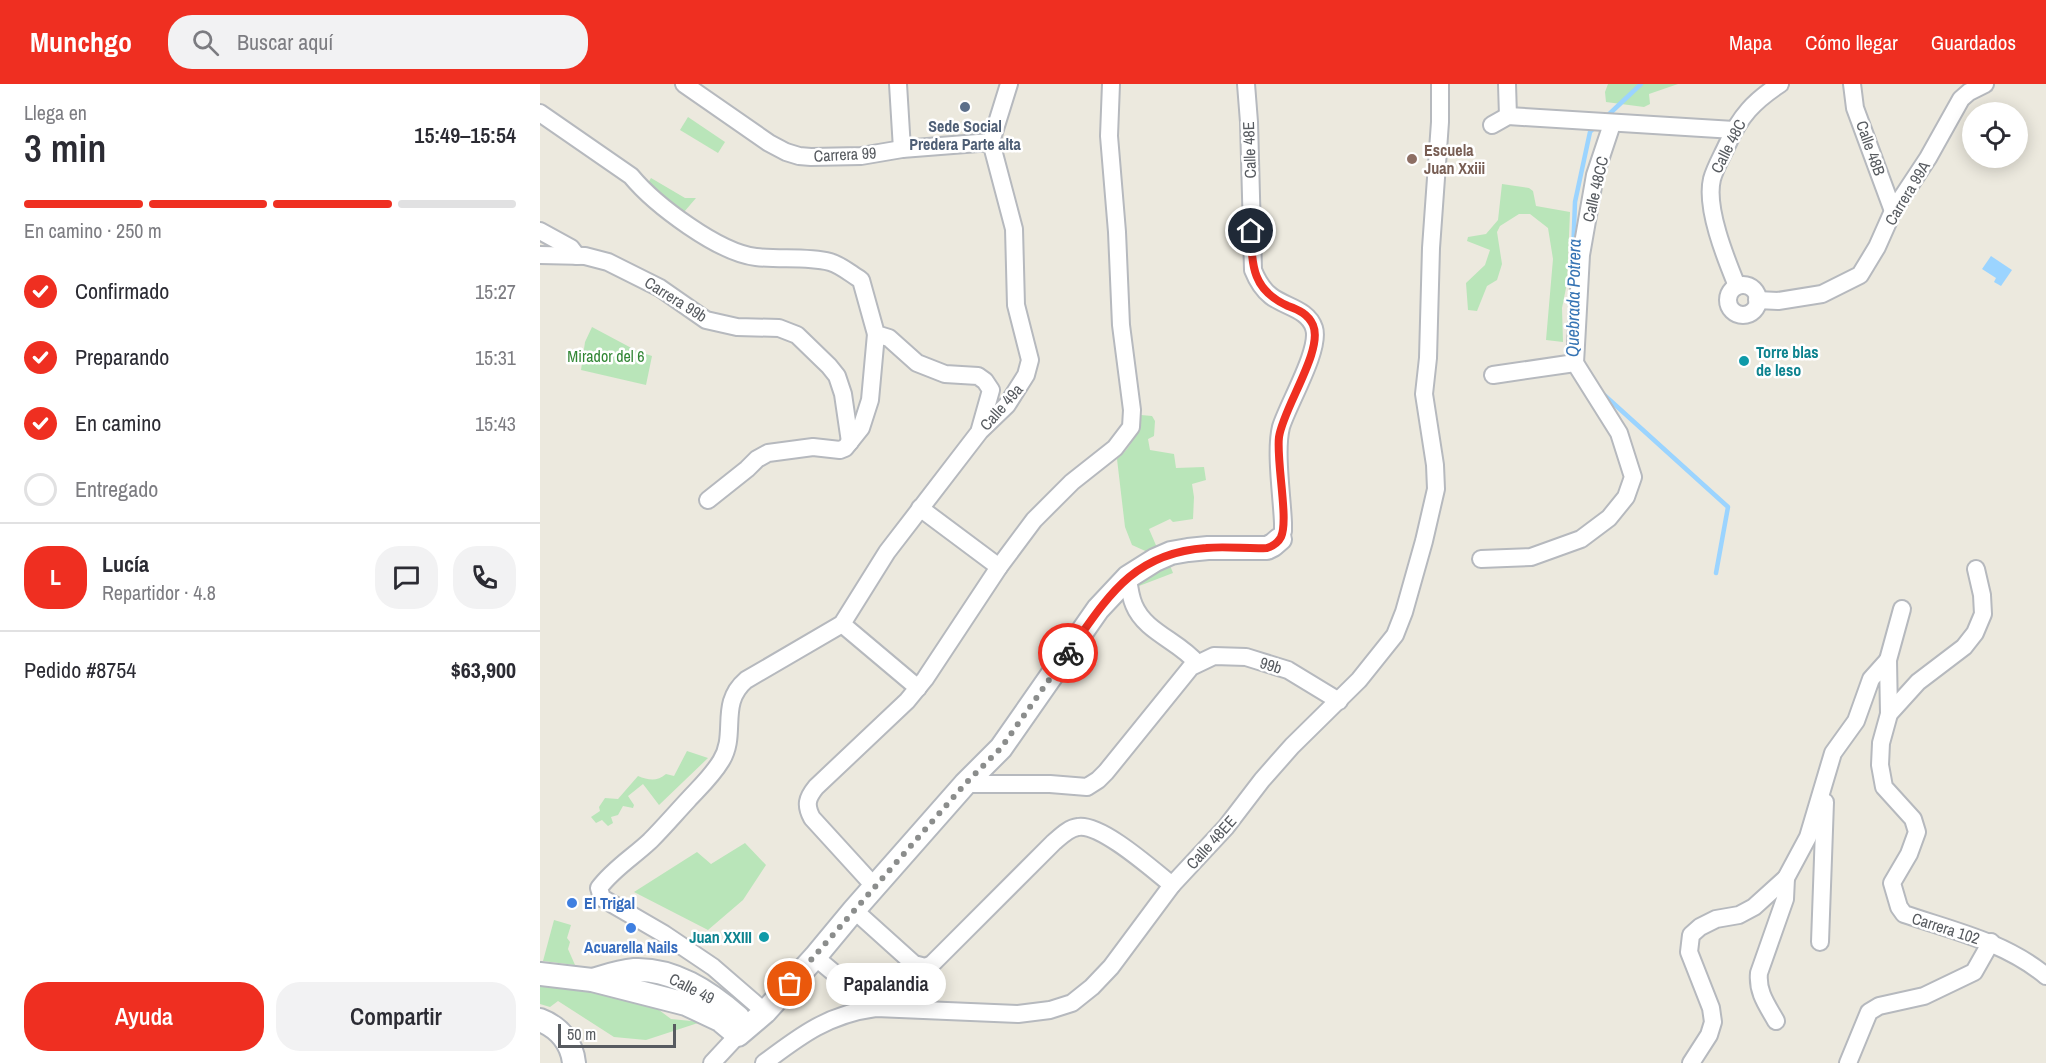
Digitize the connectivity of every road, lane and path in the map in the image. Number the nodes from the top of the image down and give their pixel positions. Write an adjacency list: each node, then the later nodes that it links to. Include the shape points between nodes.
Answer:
1 (684, 84): 17 (street, Carrera 99, via 770,143 793,154 861,156)
2 (898, 84): 17 (street)
3 (1009, 84): 16 (street)
4 (1111, 84): 33 (street, via 1109,136 1131,426 1115,448 1072,482 1034,520)
5 (1246, 84): 31 (street, Calle 48E, via 1253,270 1271,296 1310,319 1315,335 1279,436 1283,523)
6 (1440, 84): 41 (street, Calle 48EE, via 1424,382 1437,479 1430,521 1395,635)
7 (1507, 84): 12 (street)
8 (1852, 84): 18 (street, Calle 48B, via 1855,108)
9 (1985, 84): 18 (street, Carrera 99A, via 1961,99)
10 (1769, 87): 15 (street, Calle 48C)
11 (540, 113): 24 (street, via 631,176 680,220 735,252 830,262 861,280)
12 (1508, 116): 13 (street); 14 (street)
13 (1610, 123): 15 (street); 25 (street, Calle 48CC, via 1595,175 1581,255)
14 (1492, 125)
15 (1734, 130): 22 (street, Calle 48C, via 1712,180 1713,214)
16 (991, 142): 17 (street, Carrera 99); 27 (street, Calle 49a, via 1014,229 1016,306 1029,360 1023,382 1007,405)
17 (903, 149)
18 (1893, 211): 23 (street, Carrera 99A, via 1878,248 1860,275 1822,294)
19 (540, 231): 21 (street, via 571,248)
20 (540, 255): 21 (street, Carrera 99b)
21 (577, 256): 28 (street, Carrera 99b, via 608,262 630,272 706,320 737,327 779,328 796,334 837,376)
22 (1737, 286): 23 (street, via 1749,286); 23 (street, via 1728,300 1732,310 1748,314)
23 (1757, 300)
24 (876, 334): 27 (street, via 889,339 917,363 945,374 978,376 986,381 991,390); 28 (street, via 870,400 863,422)
25 (1575, 363): 26 (street); 32 (street, via 1619,433 1633,477 1626,497 1609,518 1581,539 1531,557)
26 (1493, 375)
27 (980, 431): 30 (street, Calle 49a)
28 (850, 442): 29 (street, via 840,450 813,447 768,453)
29 (708, 500)
30 (920, 508): 33 (street); 37 (street, Calle 49a)
31 (1280, 539): 35 (street, via 1267,548 1208,548 1171,553)
32 (1481, 559)
33 (999, 567): 40 (street)
34 (1976, 569): 42 (street, via 1983,614 1975,633 1964,647 1918,682)
35 (1128, 577): 39 (street, via 1138,613); 44 (street, via 1098,609 1001,748)
36 (1902, 609): 38 (street)
37 (842, 624): 40 (street); 57 (street, via 752,676 737,689 731,700 728,749 721,761 650,841 599,888 602,898 713,967)
38 (1888, 660): 42 (street); 43 (street, via 1871,679 1856,721 1833,753)
39 (1197, 663): 41 (street, 99b, via 1214,656 1246,657 1288,670); 44 (street, via 1106,772 1087,787)
40 (918, 688): 47 (street, via 808,799 812,818)
41 (1339, 701): 46 (street, Calle 48EE, via 1285,754 1226,827)
42 (1889, 714): 50 (street, Carrera 102, via 1881,743 1884,787 1913,819 1917,832 1892,883 1899,907 1904,914)
43 (1825, 783): 45 (street, via 1808,837); 49 (street)
44 (965, 784): 47 (street)
45 (1786, 878): 56 (street, via 1785,899 1758,982); 61 (street, via 1754,907 1739,915 1716,919 1691,935 1689,952 1713,1022)
46 (1172, 885): 48 (street, via 1108,836 1094,828 1078,826 1054,842 932,964 915,964); 54 (street, Calle 48EE, via 1111,967 1072,1003 1018,1014)
47 (875, 887): 48 (street)
48 (854, 910): 51 (street)
49 (1820, 942)
50 (1991, 942): 53 (street, Carrera 102); 62 (street, via 1974,972 1924,996 1869,1012)
51 (815, 957): 54 (street); 57 (street)
52 (540, 975): 57 (street, Calle 49, via 592,980 632,970 650,970 689,983)
53 (2046, 976)
54 (876, 1008): 60 (street, Calle 48EE, via 836,1017)
55 (540, 1020): 58 (street, via 563,1037 573,1052)
56 (1776, 1021)
57 (750, 1024): 59 (street)
58 (574, 1063)
59 (712, 1063)
60 (764, 1063)
61 (1691, 1063)
62 (1848, 1063)

